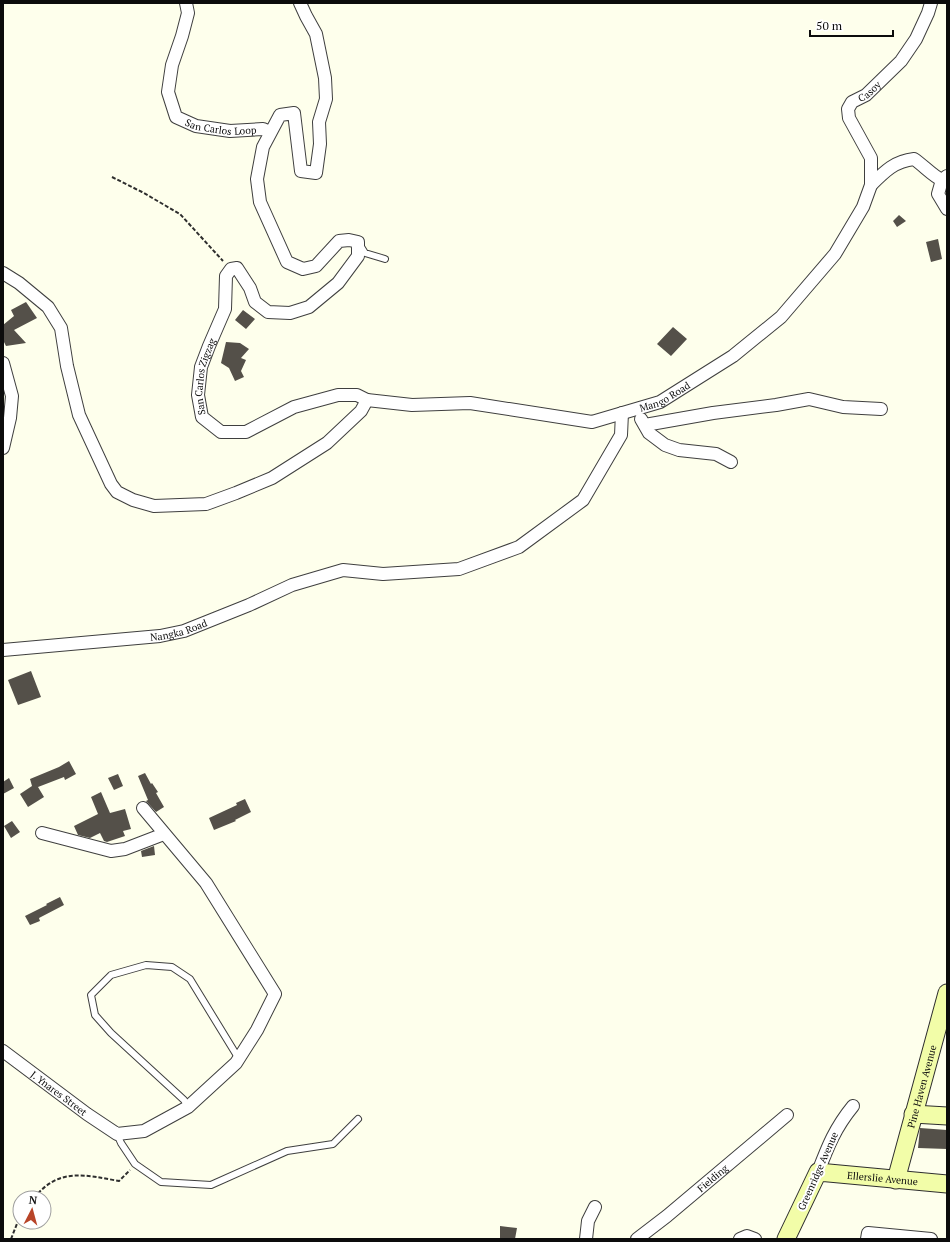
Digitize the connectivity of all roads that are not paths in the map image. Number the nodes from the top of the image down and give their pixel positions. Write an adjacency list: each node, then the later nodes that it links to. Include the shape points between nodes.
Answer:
1 (186, 3): 4 (street, San Carlos Loop, via 188,13 172,65 168,92 176,117 196,126 230,131 263,129)
2 (300, 3): 4 (street, San Carlos Loop, via 316,34 325,78 326,99 318,122 320,144 316,173 301,171 294,113 280,115)
3 (931, 3): 6 (street, Casoy, via 916,39 901,61 866,95 852,102 848,108 849,118 871,158)
4 (270, 132): 8 (street, via 263,147 257,179 260,202 288,262 303,269 316,266 339,241)
5 (945, 178): 6 (street, via 937,178 914,159 903,160 894,165); 7 (street, via 938,194)
6 (871, 184): 14 (street, Mango Road, via 863,207 835,254 782,317 733,356 660,402)
7 (947, 209)
8 (358, 242): 9 (lane, via 365,253); 12 (street, San Carlos Zigzag, via 358,256 338,283 309,307 290,313 268,312 259,306 237,268 231,268 226,276 225,309 201,367 198,395 202,417 221,432 246,432 294,407 338,395 357,394)
9 (385, 259)
10 (3, 273): 12 (street, via 48,307 61,328 79,415 111,484 117,492 133,500 154,506 206,504 272,478 327,443 361,411)
11 (3, 363): 17 (street, via 12,396)
12 (368, 400): 15 (street, Mango Road, via 412,405 470,403 592,422)
13 (881, 409): 16 (street, via 843,407 809,399)
14 (635, 410): 15 (street, Mango Road); 16 (street)
15 (622, 414): 19 (street, Nangka Road, via 621,435 583,500 519,547 459,570 383,574 344,570 292,585 184,631 160,636)
16 (645, 425): 18 (street, via 649,433 665,445 679,450 716,454)
17 (3, 448)
18 (731, 462)
19 (3, 650)
20 (143, 808): 22 (street)
21 (42, 833): 22 (street, via 111,851 125,849)
22 (164, 834): 25 (street, via 206,883 275,994)
23 (947, 993): 28 (street, Pine Haven Avenue)
24 (3, 1051): 32 (street, J. Ynares Street)
25 (239, 1058): 27 (street); 27 (lane, via 190,979 172,967 146,965 111,975 91,995 95,1015 184,1100)
26 (853, 1106): 33 (street, Greenridge Avenue, via 832,1136)
27 (188, 1108): 32 (street, via 144,1131)
28 (913, 1114): 30 (street); 34 (street, Pine Haven Avenue)
29 (787, 1115): 40 (street, Fielding)
30 (947, 1116)
31 (358, 1119): 32 (lane, via 333,1144 287,1151 211,1185 161,1182 135,1164)
32 (117, 1134)
33 (818, 1172): 34 (street, Ellerslie Avenue); 43 (street, Greenridge Avenue)
34 (896, 1180): 35 (street, Ellerslie Avenue)
35 (947, 1184)
36 (595, 1207): 39 (street, via 588,1221)
37 (867, 1236): 38 (street)
38 (909, 1238): 44 (street)
39 (586, 1239)
40 (636, 1239)
41 (740, 1239): 42 (street, via 747,1236)
42 (755, 1239)
43 (786, 1239)
44 (931, 1239)

